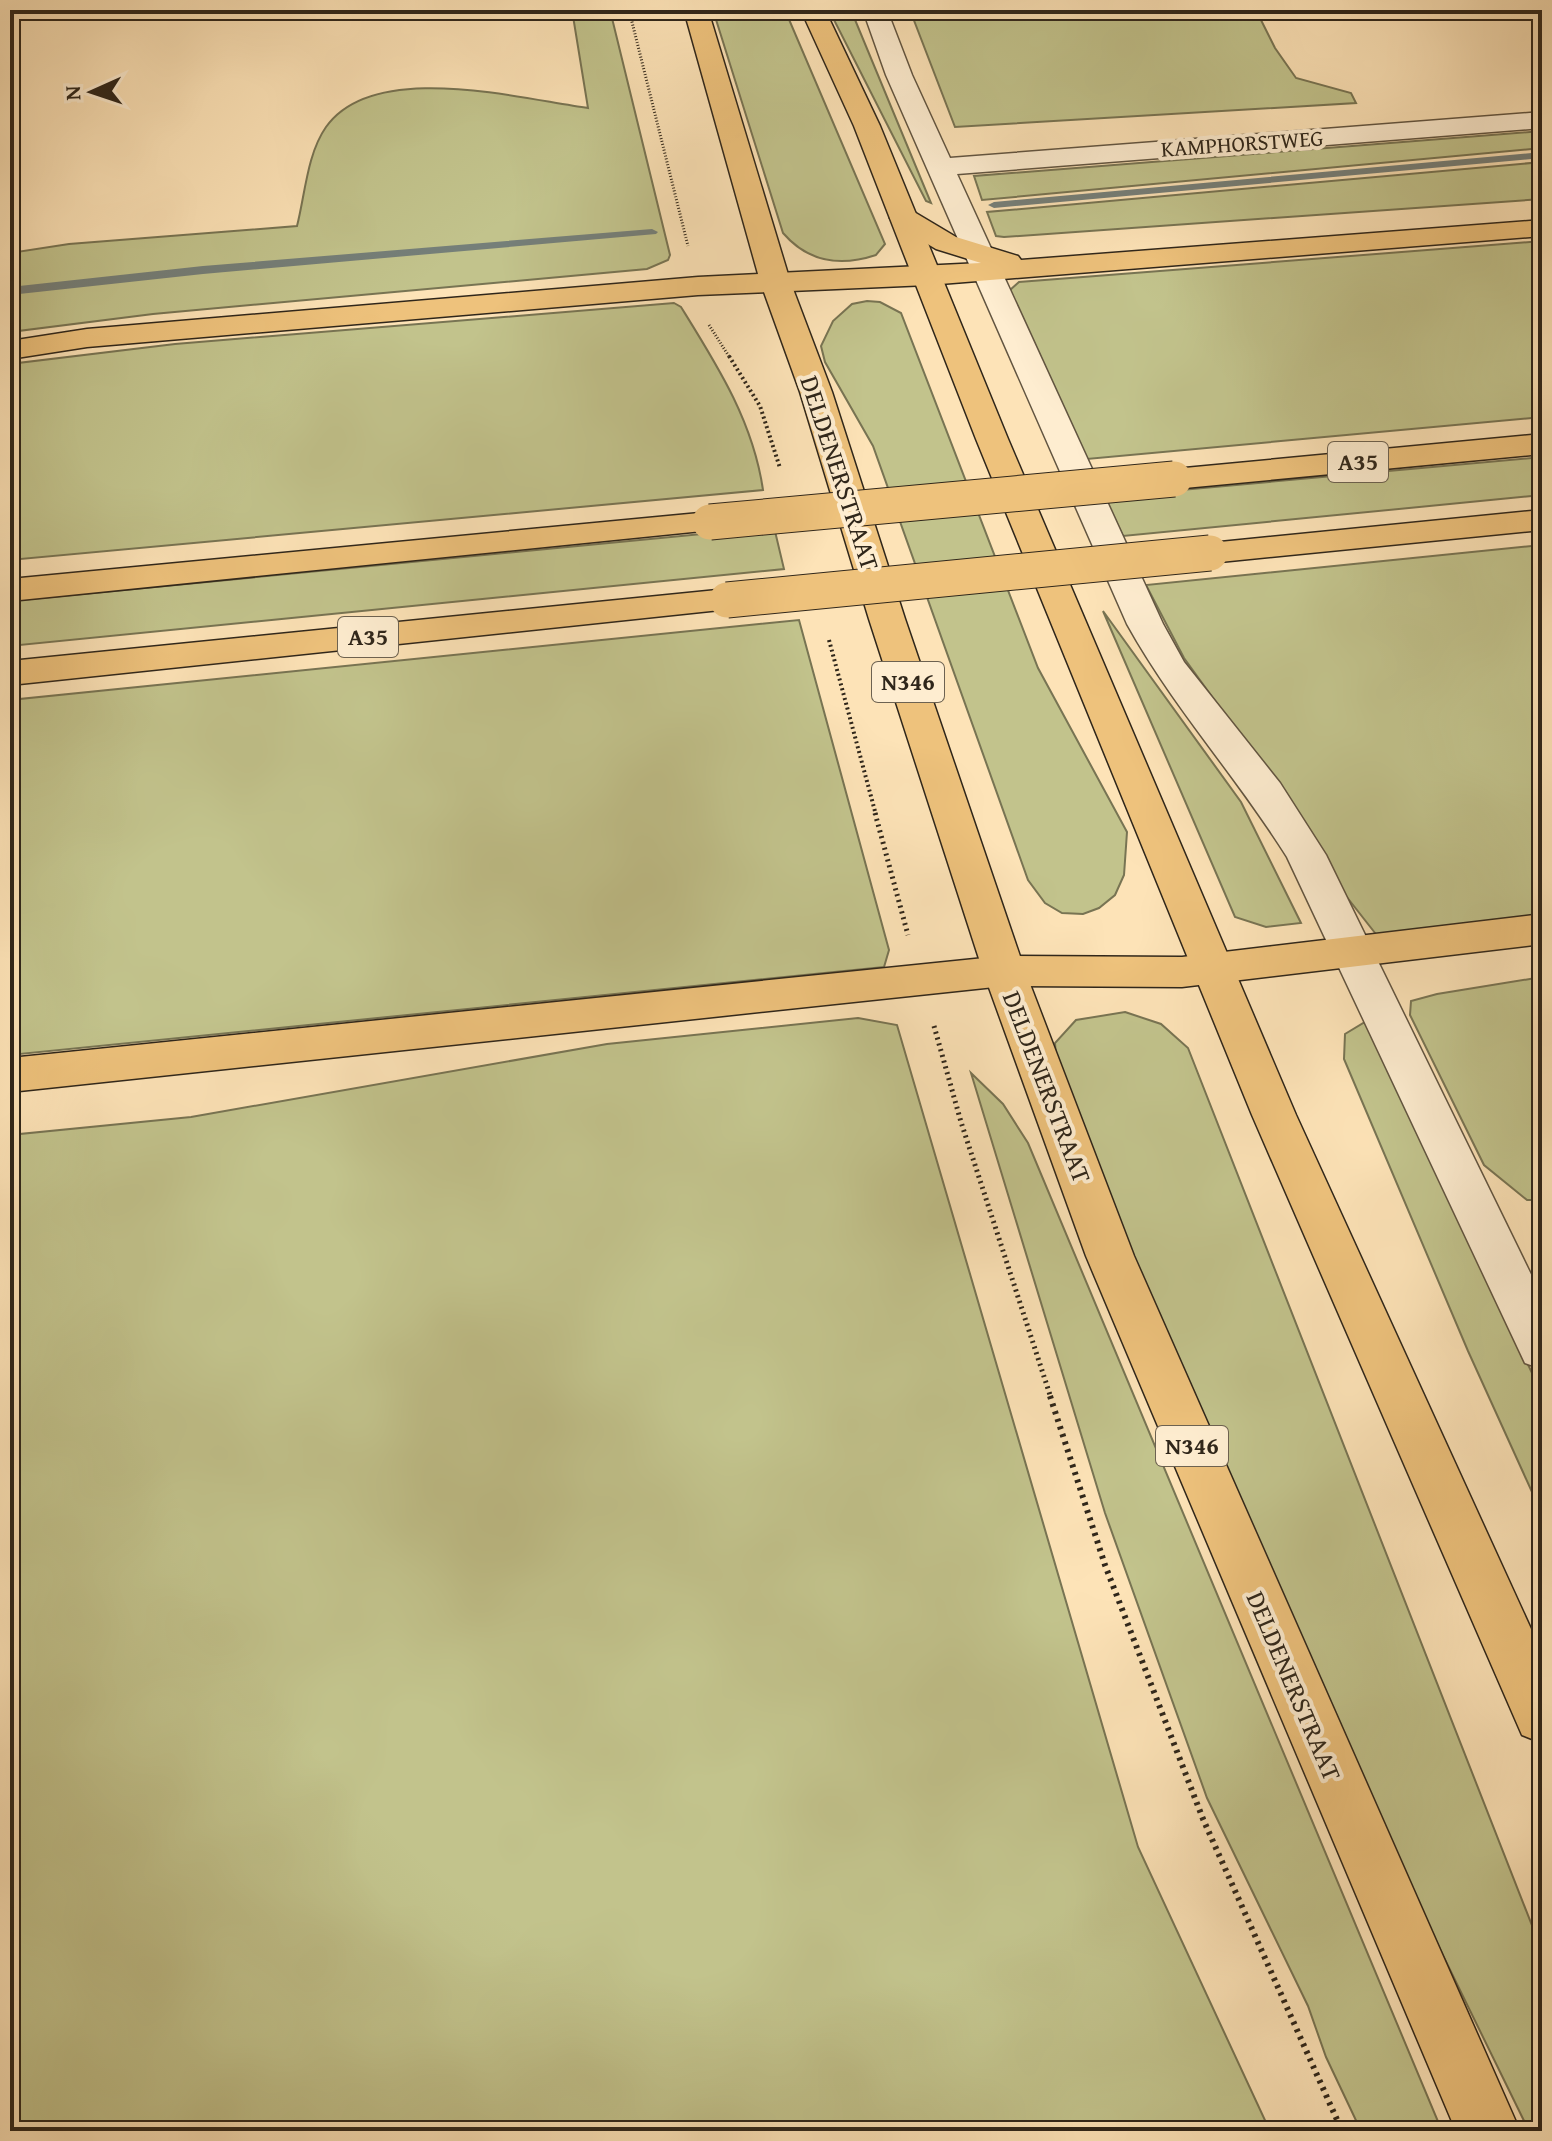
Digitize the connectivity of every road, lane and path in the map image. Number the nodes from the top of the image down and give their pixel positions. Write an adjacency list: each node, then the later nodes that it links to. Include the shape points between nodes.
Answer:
1 (629, 10): 12 (path)
2 (696, 10): 11 (main road, DELDENERSTRAAT / N346)
3 (813, 10): 7 (main road)
4 (875, 10): 6 (street)
5 (1542, 120): 6 (street, KAMPHORSTWEG)
6 (942, 167): 9 (street)
7 (904, 218): 9 (main road); 10 (main road)
8 (1542, 228): 9 (main road, via 1029,269)
9 (983, 263): 10 (main road); 21 (street, via 1145,624 1169,667 1266,792 1306,855)
10 (928, 276): 11 (main road); 22 (main road)
11 (775, 281): 12 (main road); 23 (main road, DELDENERSTRAAT / N346)
12 (698, 286): 13 (main road, via 87,338); 15 (path, via 712,334 760,406)
13 (10, 350)
14 (1542, 444): 17 (main road, A35, bridge)
15 (781, 472)
16 (1542, 520): 19 (main road, A35, bridge)
17 (10, 590)
18 (829, 639): 24 (path)
19 (10, 673)
20 (1542, 929): 21 (main road)
21 (1352, 953): 22 (main road); 26 (street)
22 (1213, 969): 23 (main road); 27 (main road)
23 (1004, 971): 24 (main road); 29 (main road, DELDENERSTRAAT / N346, via 1110,1256)
24 (921, 980): 25 (main road); 28 (path, via 961,1122 1105,1565 1203,1819)
25 (10, 1075)
26 (1542, 1348)
27 (1542, 1716)
28 (1342, 2131)
29 (1488, 2131)

